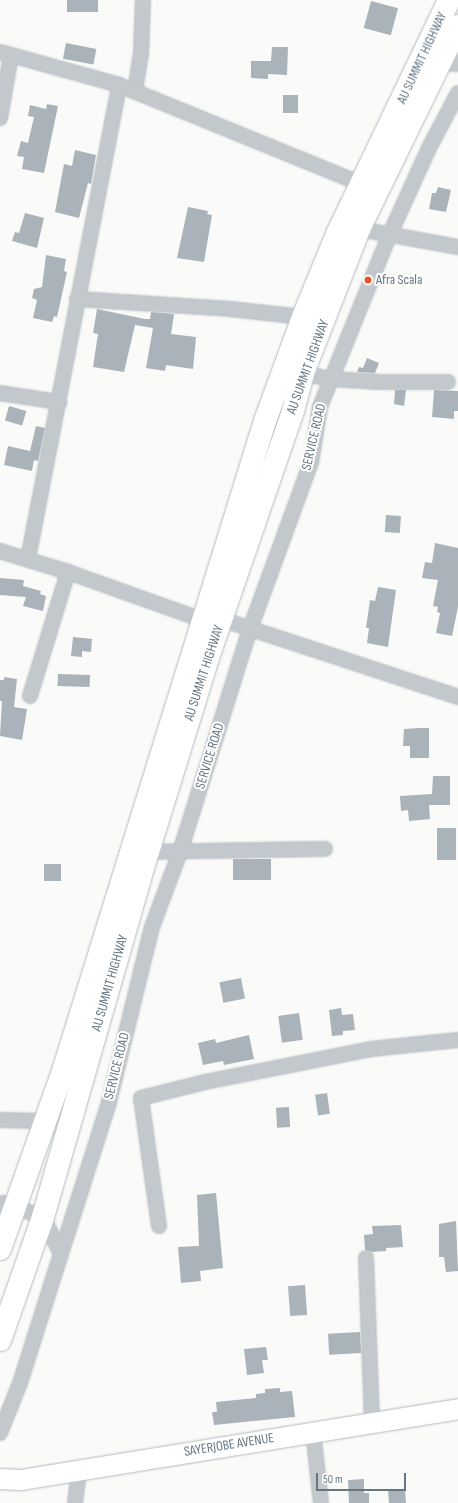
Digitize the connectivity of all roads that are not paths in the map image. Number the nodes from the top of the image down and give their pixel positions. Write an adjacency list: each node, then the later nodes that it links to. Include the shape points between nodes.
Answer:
1 (143, 0): 7 (street, via 141,55)
2 (449, 0): 10 (main road, AU SUMMIT HIGHWAY)
3 (458, 26): 5 (main road, AU SUMMIT HIGHWAY)
4 (6, 53): 6 (street); 9 (street)
5 (448, 64): 11 (main road, AU SUMMIT HIGHWAY)
6 (119, 85): 7 (street); 14 (street)
7 (136, 91): 10 (street)
8 (458, 93): 12 (street, SERVICE ROAD, via 429,148)
9 (0, 118)
10 (362, 184): 15 (main road, AU SUMMIT HIGHWAY, via 338,232)
11 (359, 229): 12 (street); 16 (main road, AU SUMMIT HIGHWAY)
12 (390, 234): 13 (street); 17 (street, SERVICE ROAD)
13 (458, 247)
14 (77, 299): 15 (street, via 230,309); 20 (street)
15 (302, 317): 24 (main road, AU SUMMIT HIGHWAY, via 265,421)
16 (303, 374): 17 (street); 24 (main road, AU SUMMIT HIGHWAY, via 293,411)
17 (330, 379): 18 (street); 25 (street, SERVICE ROAD, via 320,407 311,462)
18 (448, 382)
19 (0, 393): 20 (street)
20 (59, 402): 22 (street)
21 (0, 551): 22 (street)
22 (28, 559): 23 (street)
23 (68, 572): 24 (street); 26 (street)
24 (212, 620): 25 (street); 29 (main road, AU SUMMIT HIGHWAY); 33 (main road, AU SUMMIT HIGHWAY, via 64,1068)
25 (250, 629): 27 (street); 30 (street, SERVICE ROAD)
26 (30, 696)
27 (458, 697)
28 (325, 849): 30 (street)
29 (148, 852): 30 (street); 35 (main road, AU SUMMIT HIGHWAY)
30 (180, 852): 38 (street, SERVICE ROAD, via 152,927 109,1102)
31 (458, 1040): 36 (street, via 371,1049 205,1082 141,1098)
32 (0, 1120): 33 (street)
33 (44, 1121): 34 (main road, AU SUMMIT HIGHWAY)
34 (7, 1207): 35 (street); 37 (main road, AU SUMMIT HIGHWAY)
35 (43, 1217): 38 (street); 40 (main road, AU SUMMIT HIGHWAY)
36 (159, 1226)
37 (0, 1249)
38 (61, 1254): 44 (street, SERVICE ROAD, via 20,1383)
39 (366, 1258): 42 (street)
40 (0, 1340)
41 (458, 1409): 42 (street, SAYERJOBE AVENUE)
42 (372, 1422): 43 (street, SAYERJOBE AVENUE)
43 (313, 1432): 45 (street, SAYERJOBE AVENUE); 50 (street)
44 (0, 1433)
45 (79, 1469): 47 (street, SAYERJOBE AVENUE); 49 (street)
46 (0, 1479): 47 (street, SAYERJOBE AVENUE)
47 (21, 1480): 48 (street)
48 (0, 1494)
49 (75, 1503)
50 (321, 1503)

